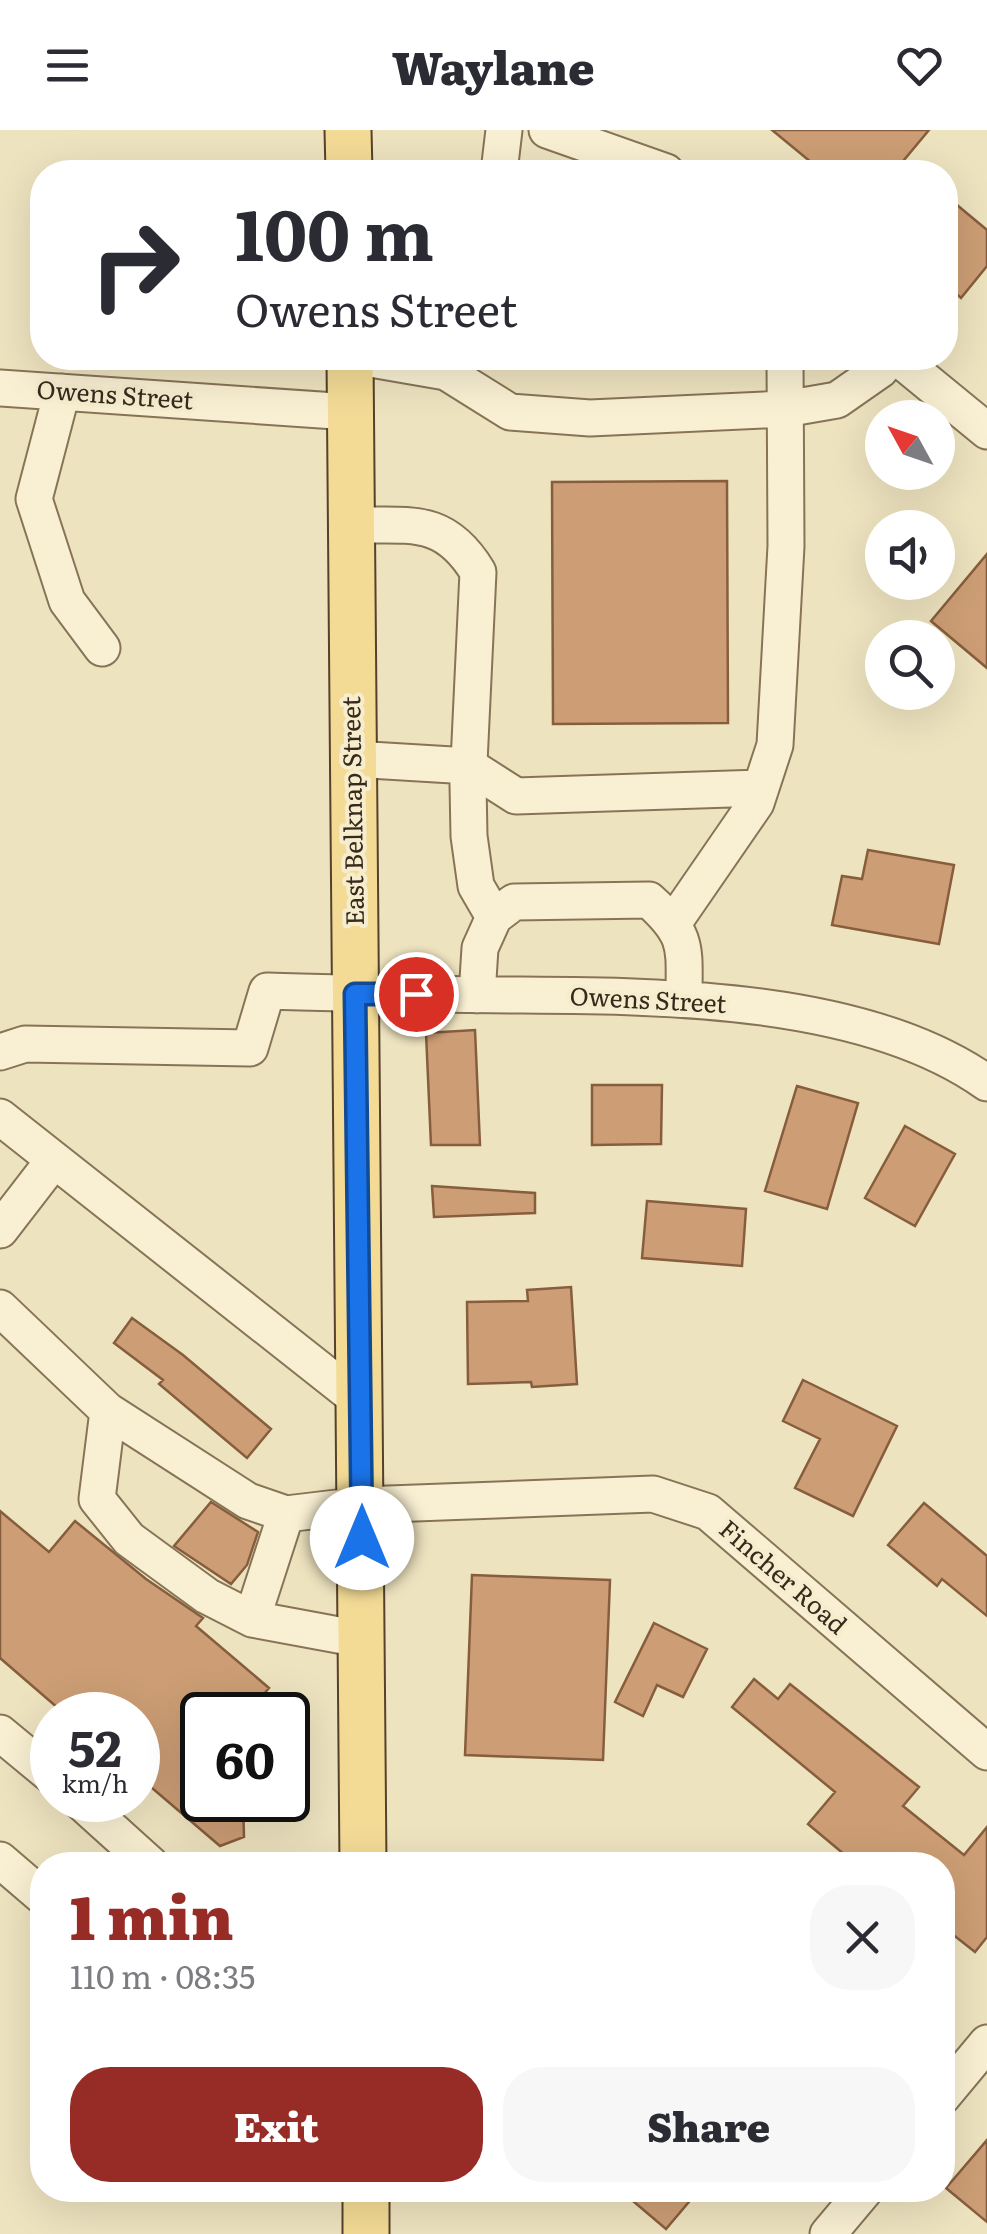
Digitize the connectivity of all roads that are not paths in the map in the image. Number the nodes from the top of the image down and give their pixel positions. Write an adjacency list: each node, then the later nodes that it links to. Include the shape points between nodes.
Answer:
1 (348, 130): 4 (main road)
2 (504, 130): 5 (street)
3 (547, 130): 6 (street)
4 (348, 160)
5 (500, 160)
6 (632, 160)
7 (350, 370): 16 (main road, East Belknap Street)
8 (434, 370): 12 (street)
9 (785, 370): 15 (street)
10 (880, 370): 15 (street, via 837,400)
11 (913, 370): 17 (street)
12 (476, 372): 15 (street, via 510,412 590,418)
13 (0, 388): 14 (street, Owens Street)
14 (62, 392): 16 (street, Owens Street); 19 (street, via 34,499 67,600)
15 (785, 409): 22 (street, via 786,546 775,744)
16 (350, 412): 18 (main road, East Belknap Street)
17 (987, 431)
18 (351, 526): 20 (main road, East Belknap Street); 21 (street, via 443,532 464,548 478,572)
19 (102, 648)
20 (353, 759): 21 (street); 25 (main road, East Belknap Street)
21 (469, 766): 22 (street, via 516,796); 23 (street, via 476,886)
22 (761, 788): 24 (street)
23 (494, 917): 24 (street, via 514,902 649,900); 26 (street, via 480,948)
24 (674, 922): 27 (street, via 684,949)
25 (355, 994): 26 (street, Owens Street); 28 (street, Owens Street, via 267,992 250,1048 25,1044); 34 (main road, East Belknap Street)
26 (477, 995): 27 (street, Owens Street)
27 (684, 998): 29 (street, Owens Street, via 821,1016 922,1046)
28 (0, 1052)
29 (987, 1083)
30 (0, 1118): 31 (street)
31 (54, 1160): 32 (street); 34 (street)
32 (0, 1230)
33 (0, 1308): 35 (street)
34 (361, 1402): 36 (main road, East Belknap Street)
35 (108, 1411): 37 (street, via 248,1501); 38 (street, via 97,1498 129,1539 206,1596)
36 (362, 1504): 37 (street, Fincher Road); 39 (main road, East Belknap Street); 41 (street, Fincher Road, via 654,1494 708,1512)
37 (286, 1514): 38 (street)
38 (252, 1619): 39 (street)
39 (360, 1639): 45 (main road, East Belknap Street)
40 (0, 1733): 42 (street)
41 (987, 1752)
42 (30, 1758)
43 (103, 1822): 44 (street)
44 (137, 1852)
45 (363, 1852)
46 (0, 1860): 47 (street)
47 (30, 1886)
48 (987, 2043): 49 (street)
49 (955, 2081)
50 (366, 2202): 52 (main road)
51 (855, 2202): 53 (street)
52 (366, 2234)
53 (828, 2234)

